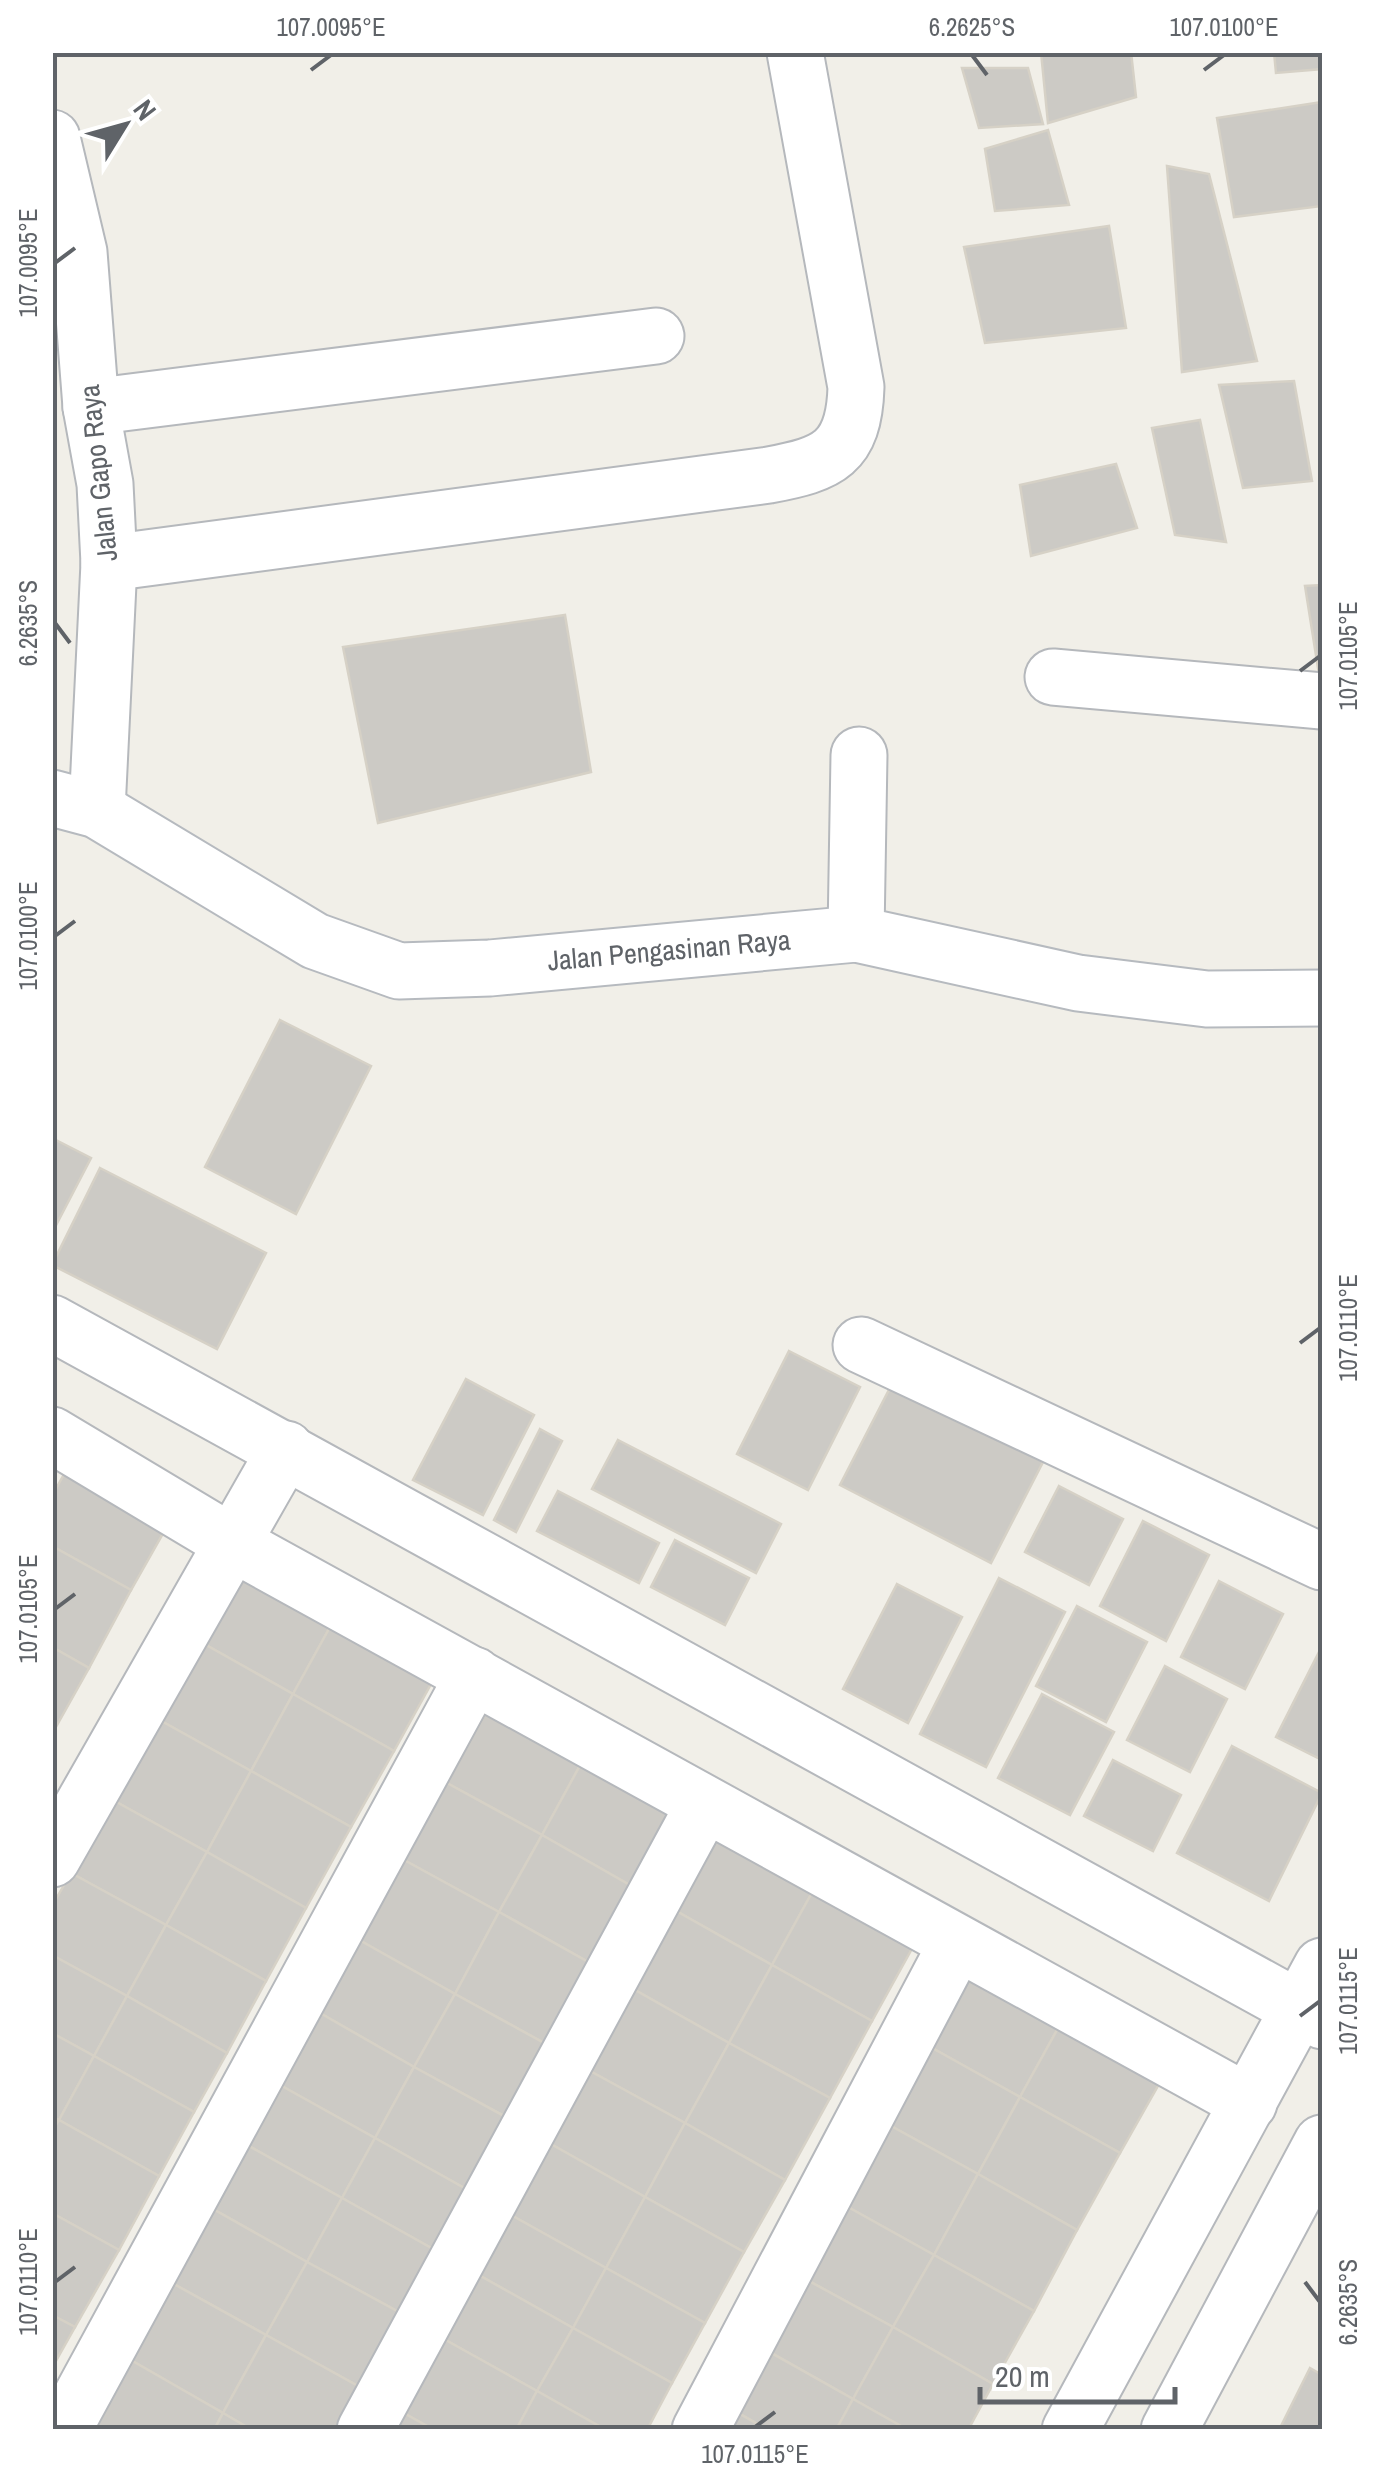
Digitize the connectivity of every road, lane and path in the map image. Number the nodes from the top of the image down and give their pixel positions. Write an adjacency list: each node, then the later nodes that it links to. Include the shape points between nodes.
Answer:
1 (794, 52): 5 (street, via 856,387 849,431 834,455 769,475)
2 (52, 138): 4 (street, Jalan Gapo Raya, via 79,252)
3 (656, 336): 4 (street)
4 (91, 407): 5 (street, Jalan Gapo Raya, via 105,484)
5 (109, 563): 9 (street, Jalan Gapo Raya)
6 (1054, 678): 7 (street)
7 (1322, 701)
8 (859, 755): 10 (street)
9 (74, 804): 10 (street, Jalan Pengasinan Raya, via 314,941 399,971)
10 (856, 934): 11 (street, Jalan Pengasinan Raya, via 1078,983 1207,999)
11 (1322, 998)
12 (52, 1324): 15 (street)
13 (861, 1345): 17 (street)
14 (52, 1435): 16 (street)
15 (286, 1448): 16 (street); 22 (street)
16 (234, 1544): 18 (street); 20 (street)
17 (1322, 1562)
18 (474, 1675): 19 (street); 25 (street)
19 (704, 1805): 21 (street); 26 (street)
20 (52, 1859)
21 (956, 1945): 23 (street); 27 (street)
22 (1315, 1999): 23 (street)
23 (1250, 2103): 28 (street)
24 (1322, 2143): 29 (street)
25 (64, 2430)
26 (366, 2430)
27 (700, 2430)
28 (1070, 2430)
29 (1169, 2430)

